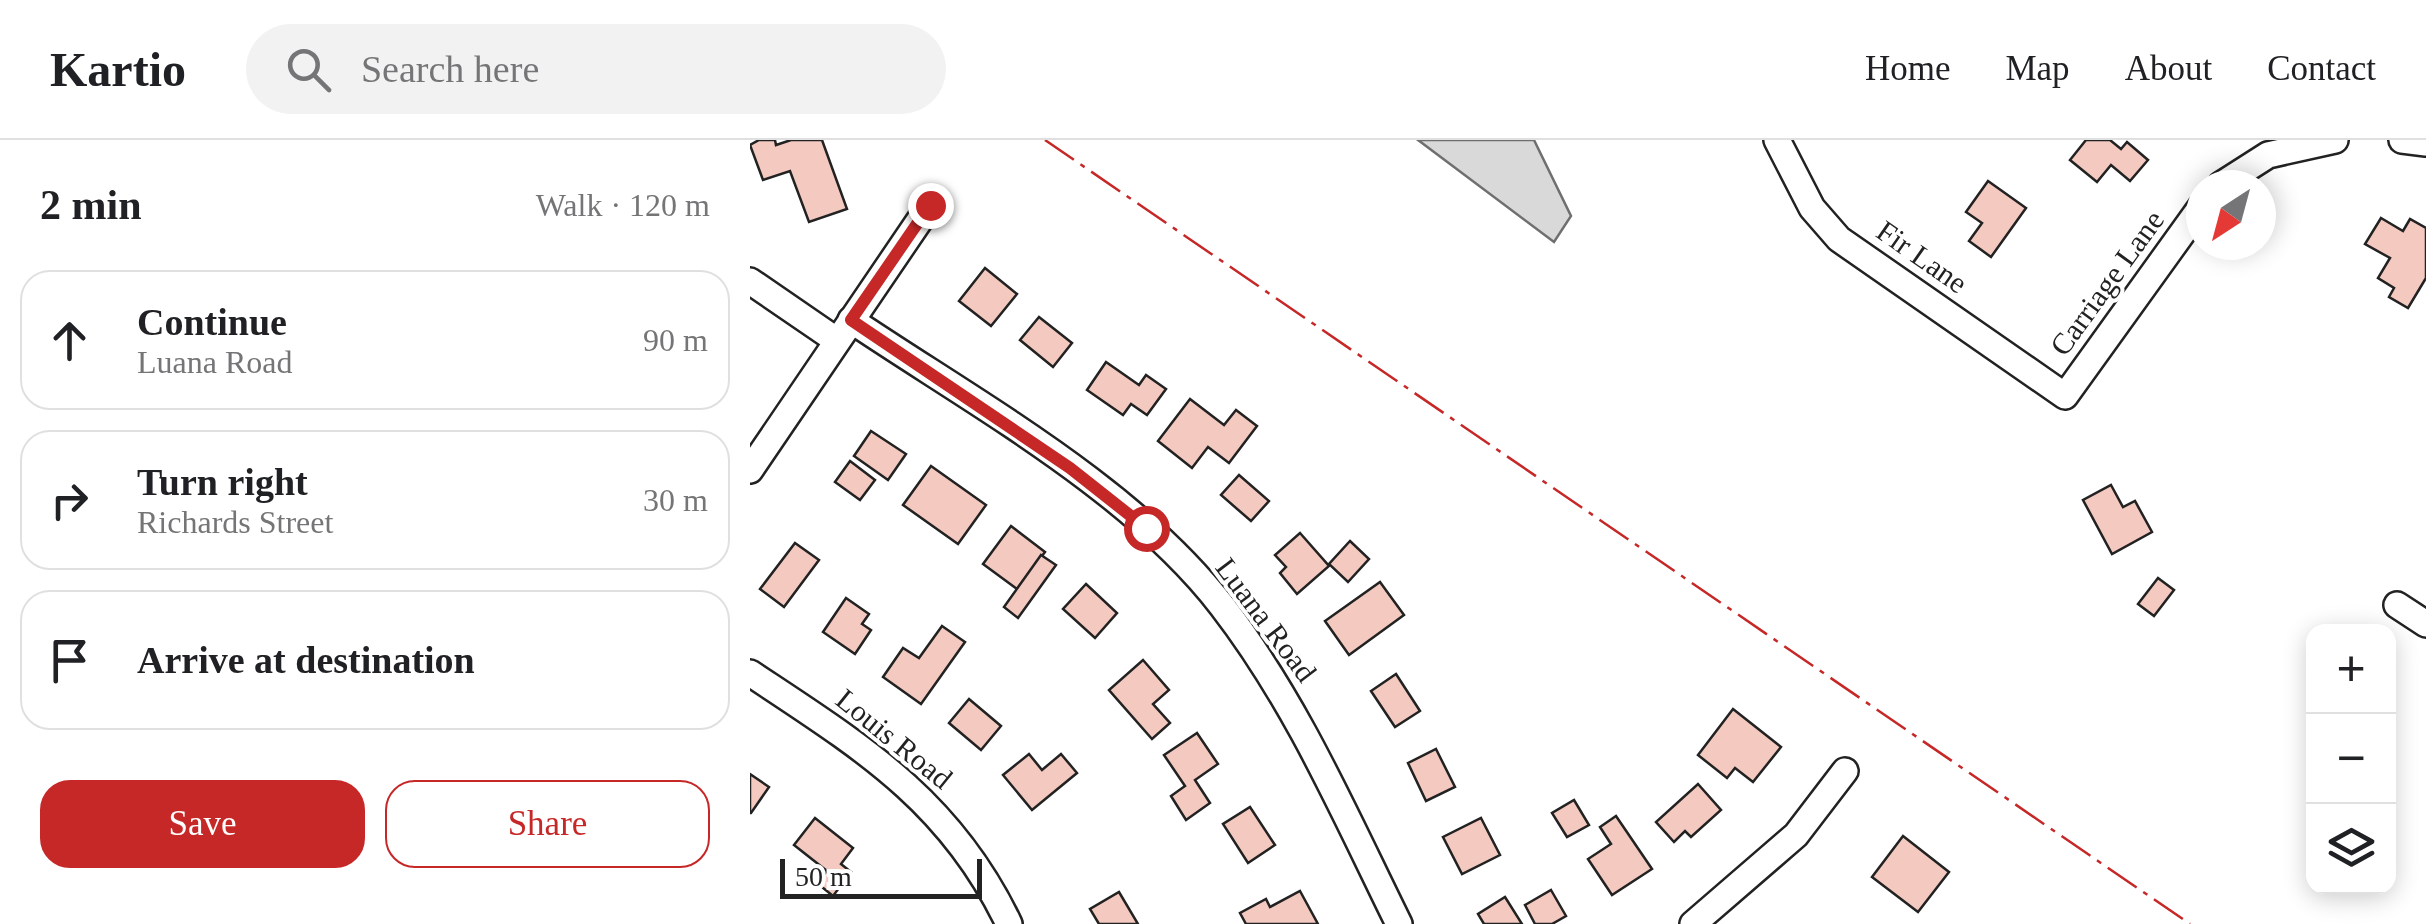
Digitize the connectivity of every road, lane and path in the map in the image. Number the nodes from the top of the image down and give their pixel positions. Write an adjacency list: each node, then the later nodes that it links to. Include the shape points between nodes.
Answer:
1 (1777, 140): 10 (street, Fir Lane, via 1812,208 1838,239)
2 (2335, 140): 5 (street, via 2268,155)
3 (2402, 140): 4 (street)
4 (2426, 143)
5 (2244, 170)
6 (930, 205): 9 (street)
7 (2186, 228): 10 (street, Carriage Lane)
8 (750, 281): 9 (street, Luana Road)
9 (844, 330): 11 (street); 17 (street, Luana Road, via 1070,468 1146,528 1220,604 1290,702)
10 (2065, 396)
11 (750, 470)
12 (2397, 605): 13 (street)
13 (2426, 624)
14 (750, 674): 16 (street, Louis Road, via 856,743 930,804)
15 (1845, 770): 18 (street, via 1796,835)
16 (1010, 924)
17 (1399, 924)
18 (1693, 924)

